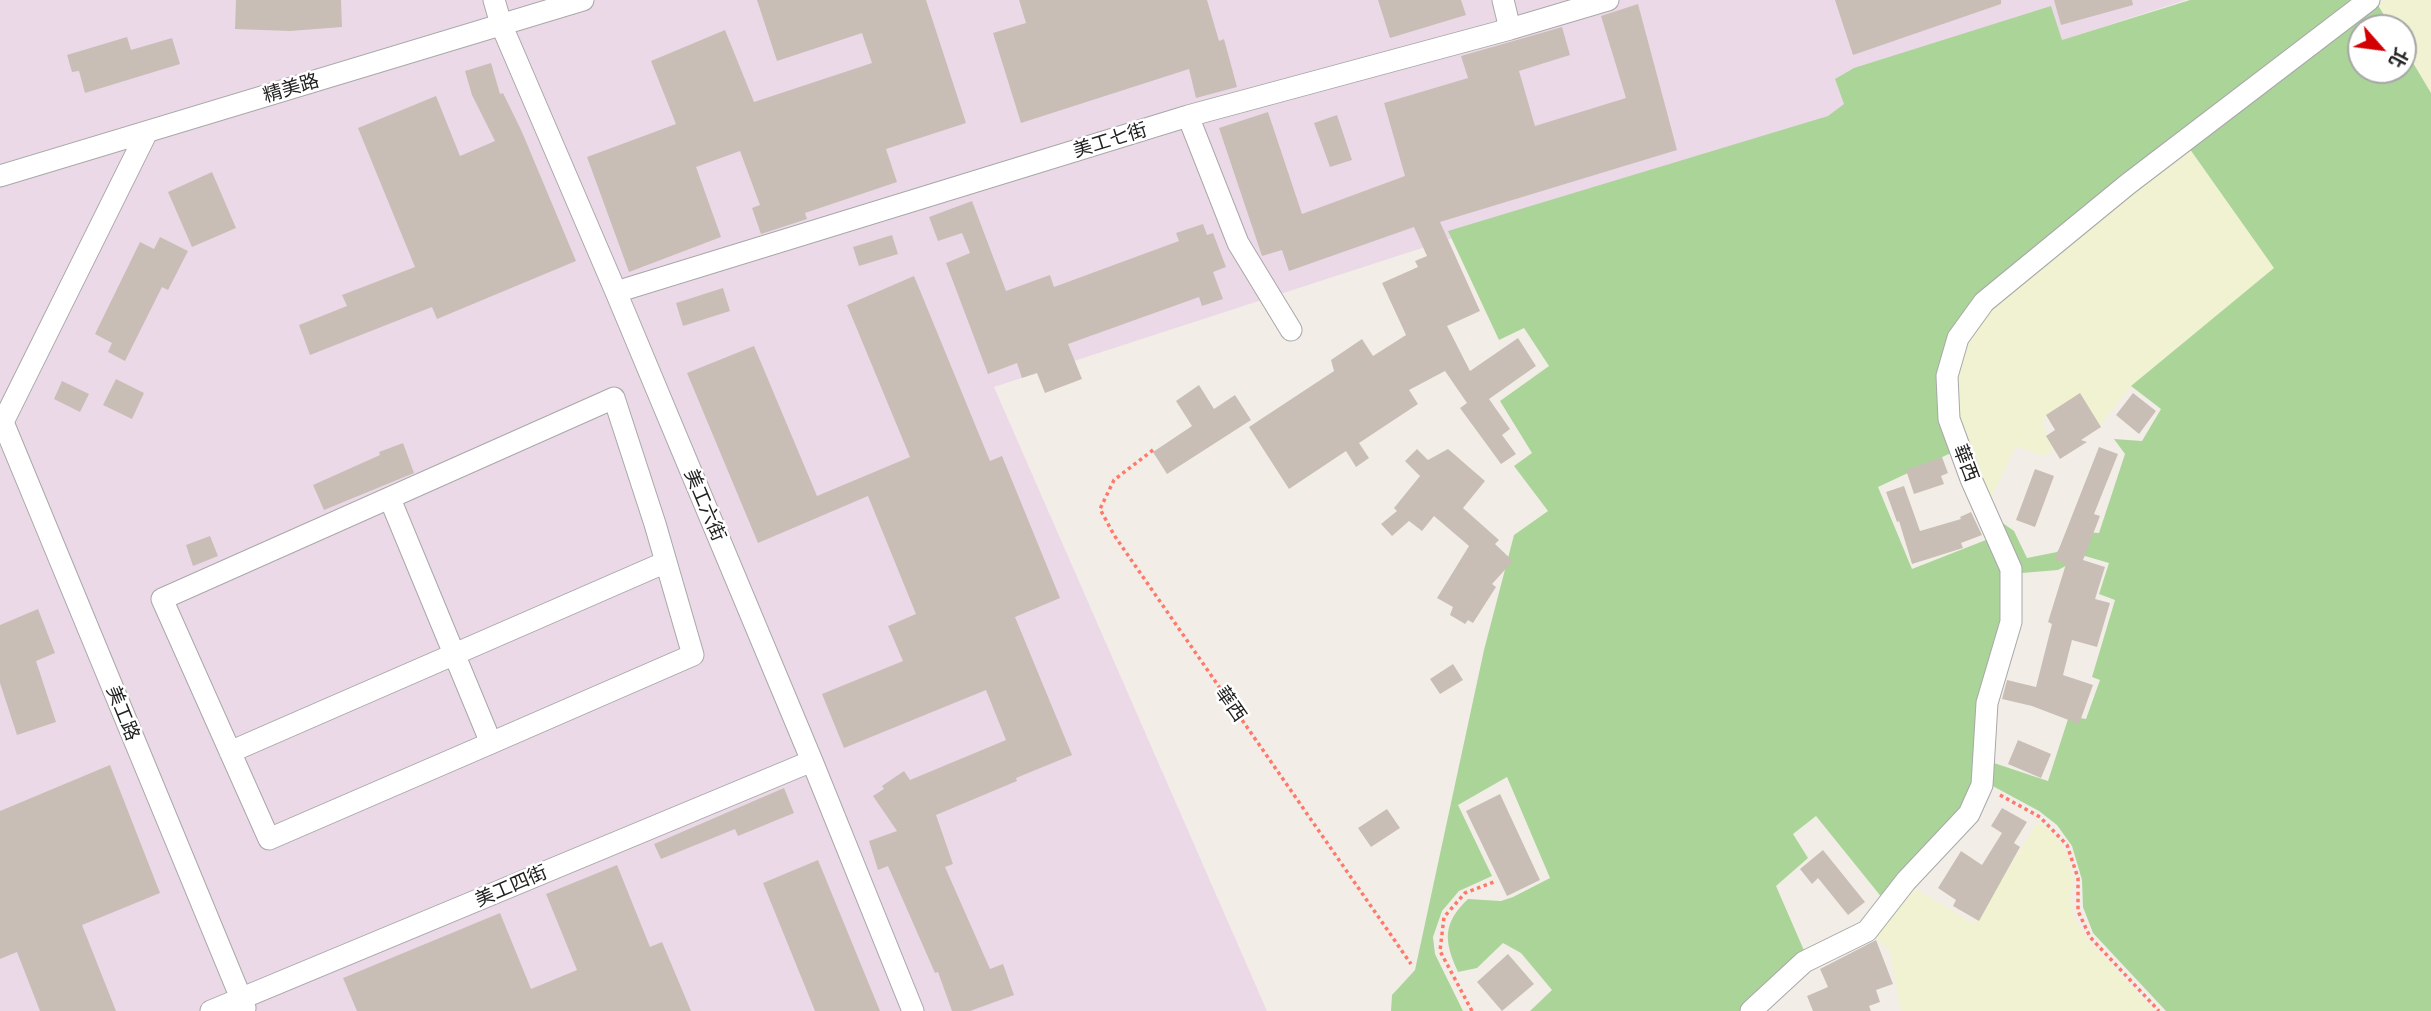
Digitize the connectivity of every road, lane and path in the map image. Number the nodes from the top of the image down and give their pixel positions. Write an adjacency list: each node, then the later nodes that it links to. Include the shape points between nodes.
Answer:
1 (494, 0): 6 (street, 美工六街)
2 (583, 0): 6 (street, 精美路)
3 (1503, 0): 7 (street)
4 (1608, 0): 7 (street, 美工七街)
5 (2370, 0): 21 (street, 華西, via 2128,184 1984,302 1958,338 1947,376 1949,419 2011,569 2011,622 1987,703)
6 (500, 24): 9 (street, 精美路); 11 (street, 美工六街)
7 (1510, 29): 8 (street, 美工七街)
8 (1188, 116): 11 (street, 美工七街); 12 (street, via 1238,243)
9 (147, 132): 10 (street, 精美路); 13 (street)
10 (0, 176)
11 (616, 292): 20 (street, 美工六街)
12 (1291, 330)
13 (1, 419): 24 (street, 美工路)
14 (1153, 450): 23 (path, 華西, via 1114,480 1100,509)
15 (390, 499): 16 (street, via 614,398); 17 (street); 19 (street, via 162,599)
16 (666, 562): 17 (street); 18 (street, via 693,655)
17 (454, 655): 18 (street); 19 (street)
18 (491, 743): 19 (street, via 269,839)
19 (230, 752)
20 (812, 761): 24 (street, 美工四街); 26 (street, 美工六街)
21 (1982, 785): 28 (street, 華西, via 1969,814 1867,931 1804,962); 29 (path, via 2040,817 2067,845 2078,878 2078,911 2090,937)
22 (1494, 882): 27 (path, via 1465,893 1444,917 1440,951)
23 (1411, 964)
24 (244, 1004): 25 (street, 美工四街)
25 (211, 1011)
26 (913, 1011)
27 (1472, 1011)
28 (1751, 1011)
29 (2159, 1011)

